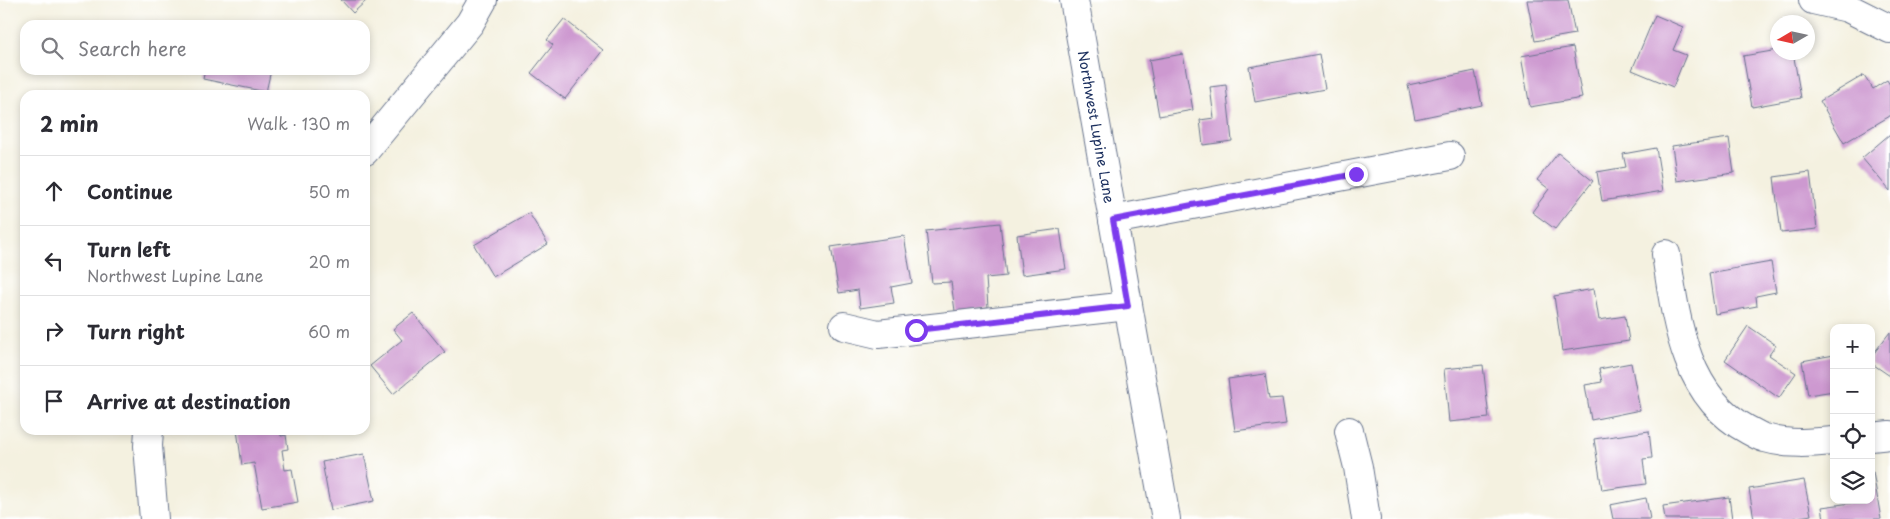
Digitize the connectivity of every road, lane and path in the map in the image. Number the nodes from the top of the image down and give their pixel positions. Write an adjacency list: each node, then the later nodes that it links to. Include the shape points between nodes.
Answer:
1 (483, 0): 5 (street, via 470,23)
2 (1074, 0): 7 (street, Northwest Lupine Lane)
3 (1813, 0): 4 (street, via 1848,8)
4 (1890, 29)
5 (370, 145)
6 (1450, 156): 7 (street)
7 (1113, 220): 9 (street, Northwest Lupine Lane)
8 (1666, 254): 15 (street, via 1676,320 1685,350 1713,402 1734,422 1764,438 1785,443)
9 (1128, 306): 10 (street, via 878,334); 17 (street, Northwest Lupine Lane)
10 (844, 326)
11 (1349, 431): 18 (street)
12 (149, 435): 16 (street)
13 (1890, 435): 14 (street)
14 (1875, 437)
15 (1830, 442)
16 (154, 519)
17 (1166, 519)
18 (1366, 519)

